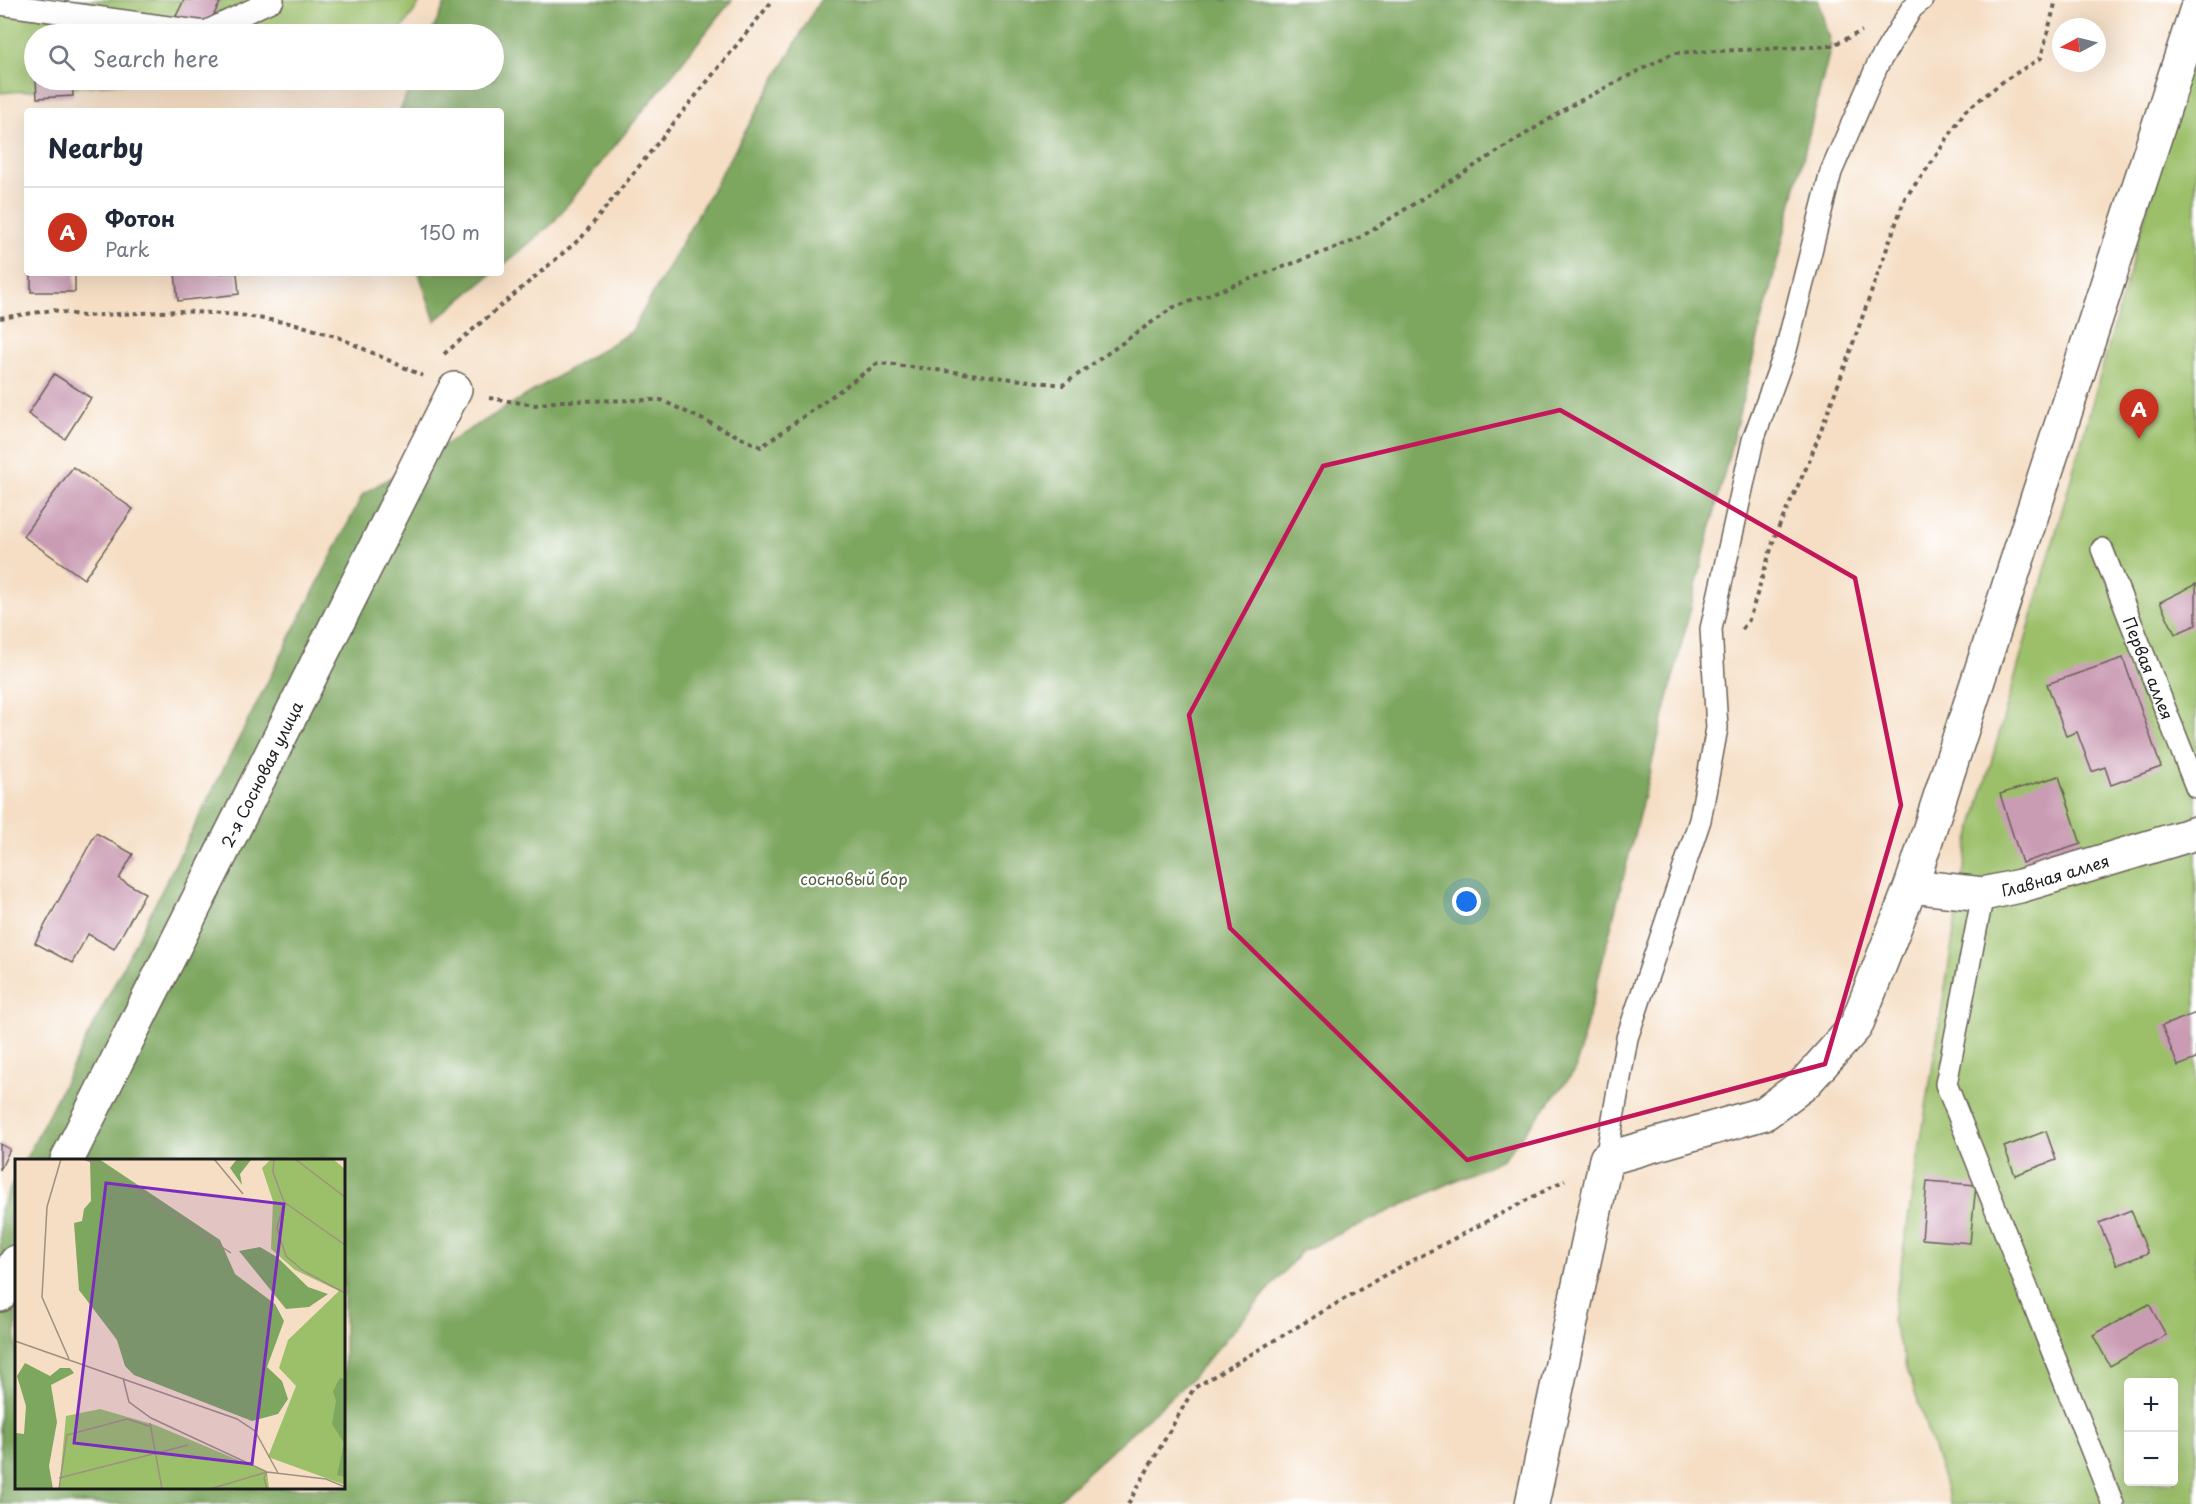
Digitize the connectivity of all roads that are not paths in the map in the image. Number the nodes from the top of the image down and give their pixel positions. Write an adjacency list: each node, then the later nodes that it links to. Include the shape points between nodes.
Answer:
1 (273, 0): 6 (lane)
2 (0, 4): 5 (lane)
3 (1917, 4): 14 (lane, via 1878,64 1831,172 1786,350 1753,440 1711,629 1717,728 1700,820 1628,1038)
4 (2196, 11): 11 (street)
5 (141, 24)
6 (224, 24)
7 (455, 389): 13 (street, 2-я Сосновая улица)
8 (2102, 549): 9 (lane, Первая аллея)
9 (2196, 787)
10 (2196, 833): 12 (street, Главная аллея)
11 (1911, 886): 12 (street, Главная аллея); 14 (street, via 1856,1026 1804,1084 1765,1113)
12 (1983, 894): 18 (lane, via 1946,1084)
13 (69, 1159)
14 (1606, 1159): 17 (street)
15 (15, 1264): 16 (street)
16 (0, 1295)
17 (1532, 1504)
18 (2113, 1504)

